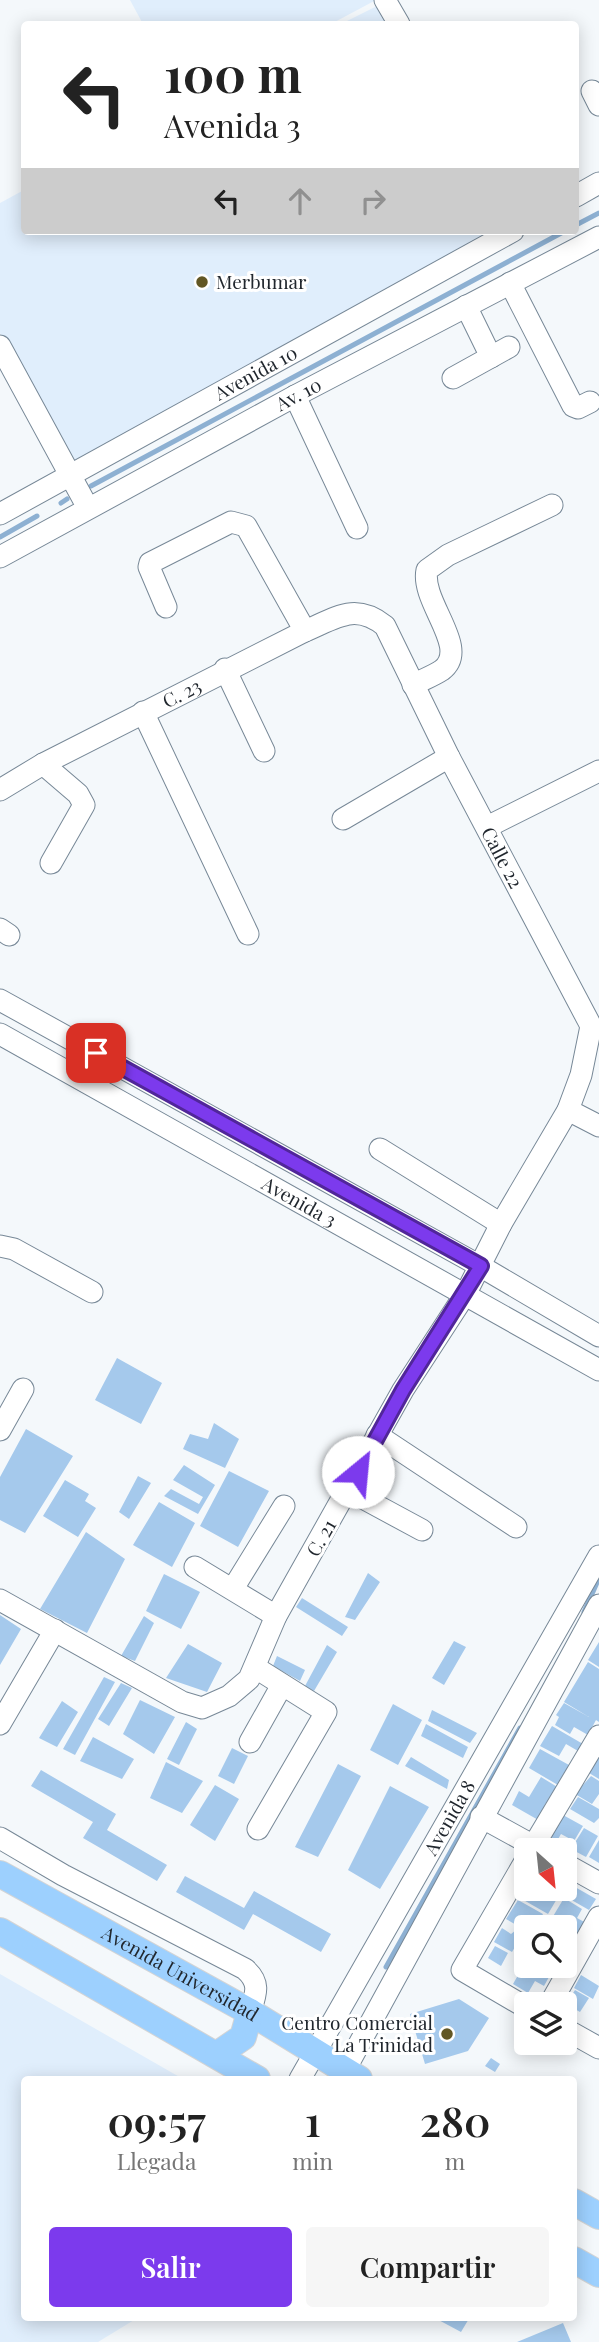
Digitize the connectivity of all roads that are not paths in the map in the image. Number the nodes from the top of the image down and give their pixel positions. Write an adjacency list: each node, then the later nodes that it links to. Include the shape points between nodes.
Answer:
1 (385, 0): 2 (street)
2 (396, 21)
3 (599, 183): 4 (street)
4 (579, 194)
5 (505, 235): 13 (street, Avenida 10)
6 (599, 237): 7 (street, Av. 10)
7 (510, 283): 8 (street, Av. 10); 12 (street, via 573,406)
8 (466, 306): 10 (street, via 500,352); 11 (street, Av. 10)
9 (0, 346): 13 (street)
10 (453, 377)
11 (295, 396): 16 (street, Av. 10); 19 (street)
12 (590, 402)
13 (69, 474): 14 (street, Avenida 10); 16 (street)
14 (38, 493): 17 (street, Avenida 10); 18 (street)
15 (552, 505): 25 (street, via 448,555 427,570 424,584 452,644 451,657 444,669)
16 (88, 509): 18 (street, Av. 10)
17 (0, 514)
18 (58, 525): 20 (street, Av. 10)
19 (357, 528)
20 (0, 557)
21 (166, 607): 23 (street, via 149,565 231,522 239,523 246,526)
22 (371, 615): 23 (street, C. 23, via 350,612); 25 (street, Calle 22, via 385,626)
23 (305, 631): 24 (street, C. 23)
24 (225, 669): 26 (street, C. 23); 27 (street)
25 (413, 685): 28 (street, Calle 22)
26 (143, 712): 29 (street, C. 23); 35 (street)
27 (264, 751)
28 (449, 757): 32 (street); 33 (street, Calle 22)
29 (43, 764): 31 (street, C. 23); 34 (street, via 78,794 84,805)
30 (599, 771): 33 (street)
31 (0, 790)
32 (343, 819)
33 (487, 827): 38 (street, Calle 22, via 591,1026)
34 (51, 863)
35 (247, 934)
36 (0, 1000): 43 (street, Avenida 3)
37 (0, 1034): 45 (street, Avenida 3)
38 (568, 1110): 39 (street); 41 (street, C. 21)
39 (599, 1126)
40 (380, 1149): 41 (street)
41 (501, 1224): 43 (street, C. 21)
42 (0, 1246): 44 (street, via 14,1249)
43 (481, 1266): 45 (street, C. 21); 46 (street, Avenida 3)
44 (92, 1292)
45 (466, 1293): 47 (street, Avenida 3); 50 (street, C. 21)
46 (599, 1336)
47 (599, 1370)
48 (23, 1389): 49 (street)
49 (0, 1430)
50 (377, 1435): 51 (street, C. 21); 53 (street)
51 (348, 1490): 54 (street); 60 (street, C. 21)
52 (284, 1506): 57 (street)
53 (516, 1527)
54 (422, 1530)
55 (599, 1556): 84 (street, Avenida 8)
56 (195, 1567): 57 (street)
57 (234, 1587): 60 (street)
58 (0, 1600): 61 (street)
59 (599, 1605): 67 (street, Avenida 8)
60 (276, 1616): 62 (street, C. 21)
61 (55, 1630): 62 (street, via 182,1702 202,1708 229,1696); 64 (street)
62 (252, 1673): 63 (street)
63 (282, 1685): 66 (street); 68 (street, via 326,1712)
64 (0, 1724)
65 (599, 1736): 69 (street)
66 (250, 1742)
67 (481, 1817): 71 (street); 87 (street, Avenida 8)
68 (258, 1829)
69 (540, 1838)
70 (0, 1839): 80 (street, via 245,1969 258,1989)
71 (514, 1839)
72 (578, 1871): 75 (street)
73 (0, 1874): 80 (main road, Avenida Universidad)
74 (514, 1883): 79 (street, via 462,1970)
75 (599, 1883)
76 (599, 1917): 78 (street)
77 (0, 1931): 83 (main road)
78 (557, 1992)
79 (514, 2000)
80 (250, 2012): 83 (main road, via 243,2037); 84 (main road, Avenida Universidad)
81 (577, 2036): 82 (street)
82 (599, 2048)
83 (218, 2054): 85 (main road)
84 (315, 2054): 86 (street, Avenida 8); 87 (main road, Avenida Universidad)
85 (252, 2076)
86 (302, 2076)
87 (348, 2076)
88 (577, 2204): 89 (main road)
89 (599, 2216)
90 (577, 2262): 91 (main road)
91 (599, 2274)

